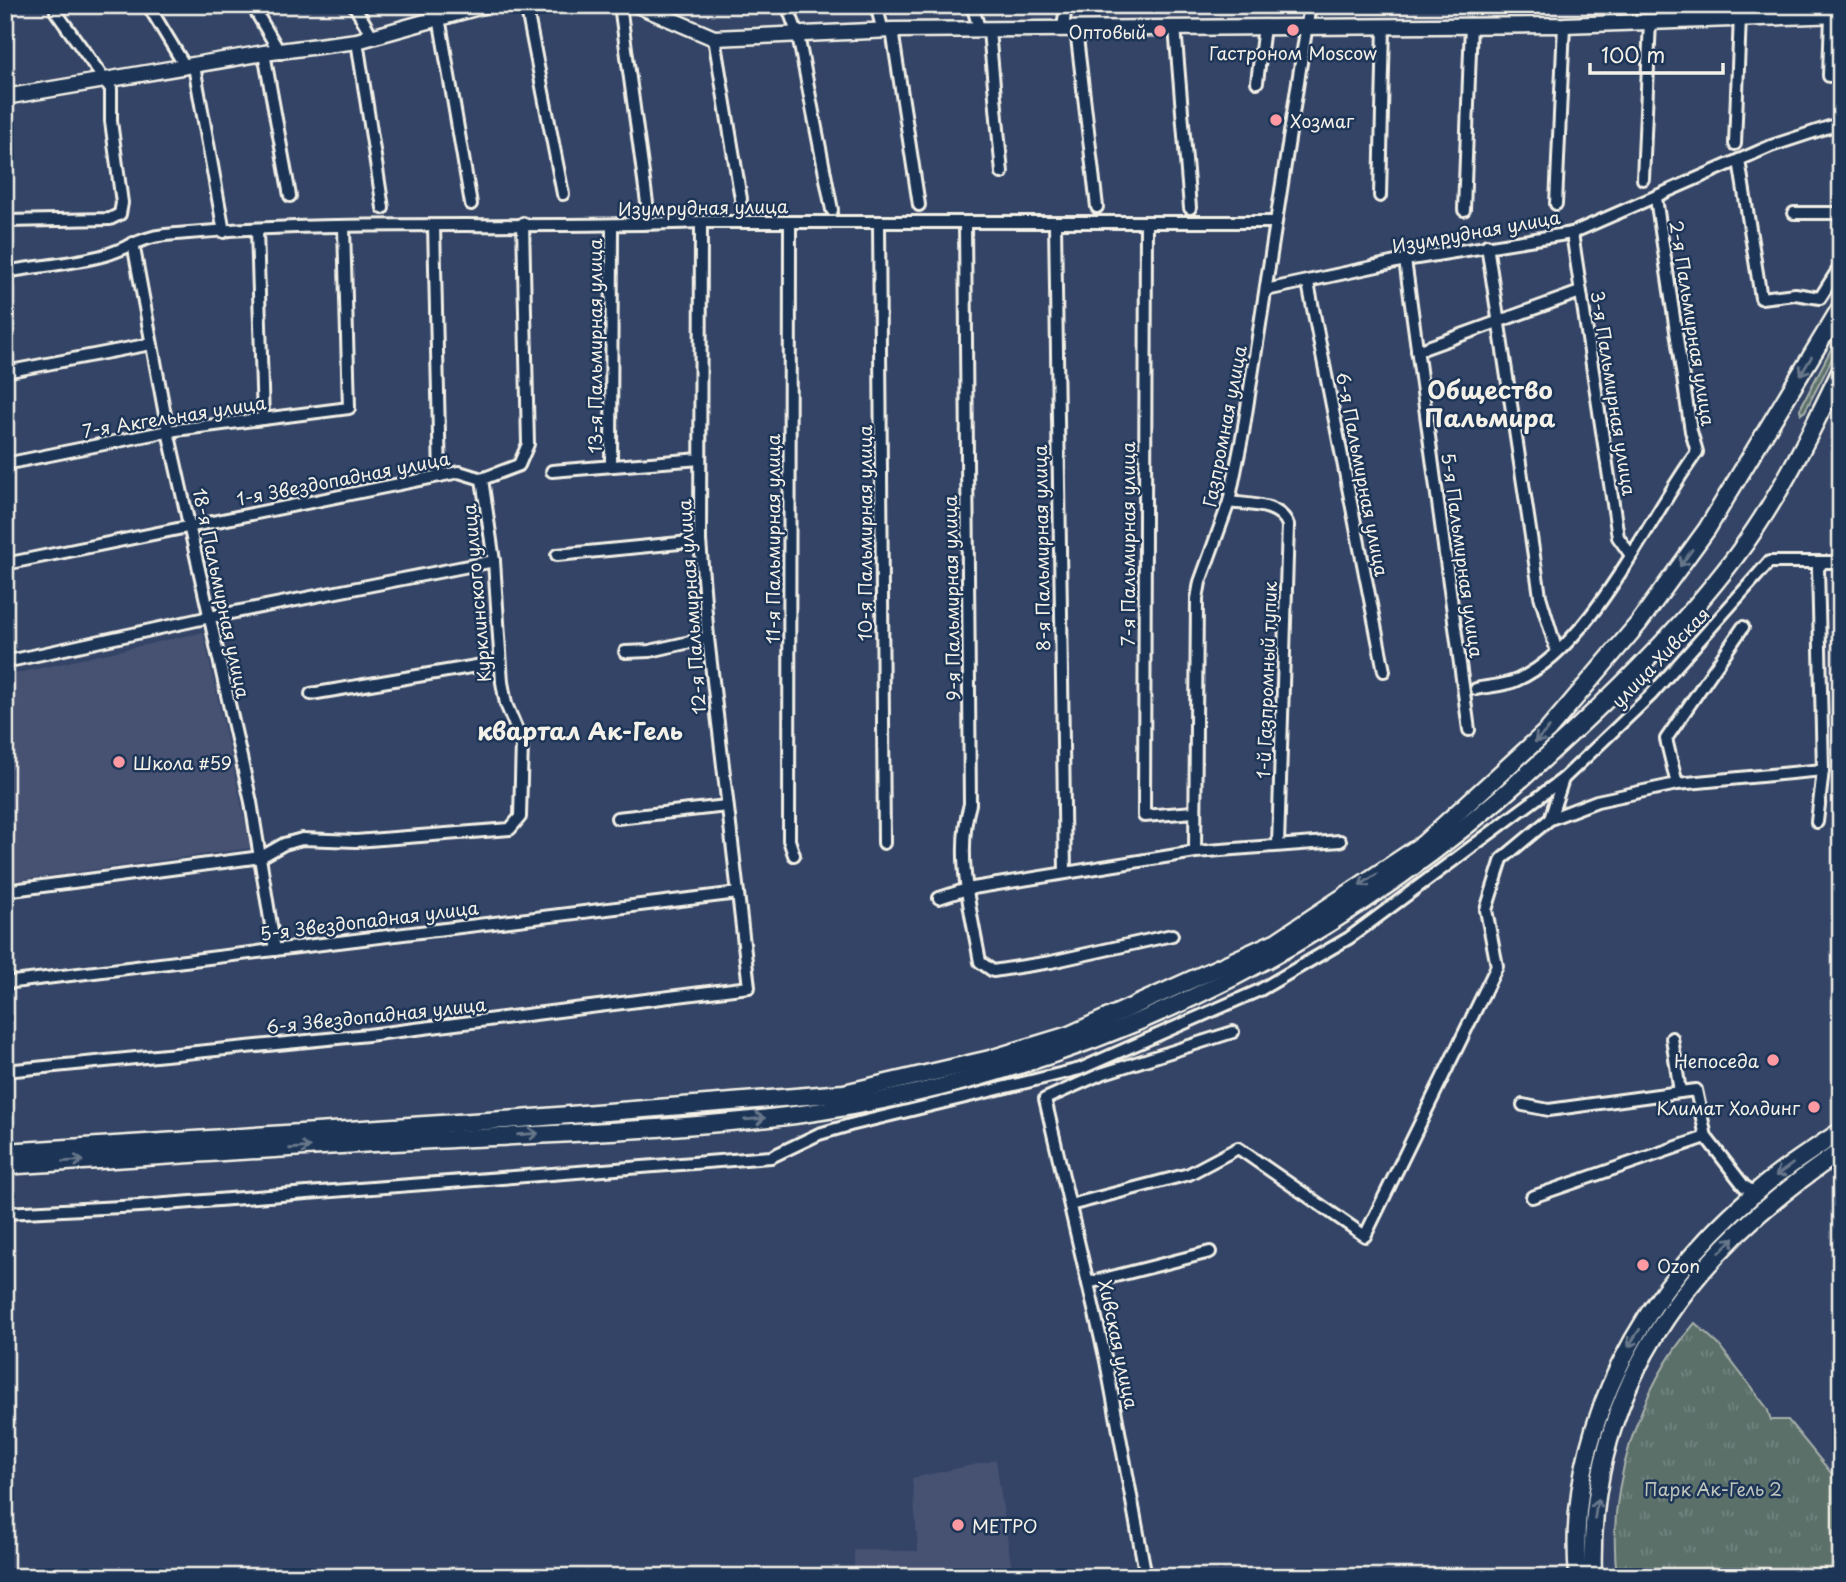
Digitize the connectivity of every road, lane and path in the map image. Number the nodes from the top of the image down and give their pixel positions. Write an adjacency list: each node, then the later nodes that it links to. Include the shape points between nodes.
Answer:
1 (148, 5): 36 (street)
2 (251, 5): 35 (street)
3 (354, 5): 31 (street)
4 (486, 5): 14 (street)
5 (526, 5): 46 (street)
6 (621, 5): 51 (street)
7 (637, 5): 19 (street)
8 (669, 5): 19 (street)
9 (787, 5): 30 (street)
10 (876, 5): 28 (street)
11 (972, 5): 29 (street)
12 (1066, 5): 27 (street)
13 (1310, 5): 23 (street, Газпромная улица)
14 (457, 9): 18 (street)
15 (56, 12): 38 (street)
16 (1832, 13): 17 (street); 37 (street)
17 (1740, 16): 20 (street); 42 (street)
18 (439, 17): 31 (street); 52 (street)
19 (673, 20): 32 (street)
20 (1650, 21): 22 (street); 45 (street)
21 (1471, 24): 22 (street); 24 (street); 59 (street)
22 (1564, 24): 53 (street)
23 (1306, 25): 24 (street); 26 (street); 66 (street, Газпромная улица)
24 (1384, 26): 48 (street)
25 (1175, 27): 26 (street); 27 (street); 57 (street)
26 (1264, 27): 39 (street)
27 (1070, 29): 29 (street); 55 (street)
28 (887, 31): 29 (street); 30 (street); 54 (street)
29 (985, 31): 44 (street)
30 (798, 35): 32 (street); 58 (street)
31 (372, 36): 33 (street)
32 (714, 38): 50 (street)
33 (357, 41): 35 (street); 56 (street)
34 (264, 53): 35 (street); 36 (street); 47 (street)
35 (281, 53)
36 (190, 67): 38 (street); 75 (street)
37 (1829, 76)
38 (104, 79): 40 (street); 62 (street, via 113,102 120,214 110,219)
39 (1257, 82)
40 (6, 96)
41 (1841, 123): 43 (street, Изумрудная улица)
42 (1735, 144)
43 (1739, 160): 49 (street, Изумрудная улица); 80 (street, via 1761,298 1795,293 1820,298)
44 (1002, 173)
45 (1643, 179)
46 (563, 194)
47 (290, 196)
48 (1380, 197)
49 (1656, 198): 76 (street, Изумрудная улица); 102 (street, 2-я Пальмирная улица, via 1697,452)
50 (741, 199)
51 (647, 203)
52 (471, 204)
53 (1556, 204)
54 (919, 205)
55 (1097, 206)
56 (383, 208)
57 (1190, 208)
58 (832, 210)
59 (1464, 210)
60 (1794, 213): 61 (street)
61 (1841, 213)
62 (5, 221)
63 (701, 222): 64 (street, Изумрудная улица); 72 (street, Изумрудная улица); 93 (street, 12-я Пальмирная улица)
64 (790, 222): 68 (street, Изумрудная улица); 131 (street, 11-я Пальмирная улица, via 789,840)
65 (1146, 222): 66 (street, Изумрудная улица); 69 (street, Изумрудная улица); 123 (street, 7-я Пальмирная улица, via 1144,816)
66 (1274, 222): 83 (street, Газпромная улица)
67 (523, 223): 71 (street, Изумрудная улица); 72 (street, Изумрудная улица); 98 (street, 1-я Звездопадная улица, via 528,443 519,465)
68 (879, 223): 70 (street, Изумрудная улица); 128 (street, 10-я Пальмирная улица)
69 (1055, 223): 70 (street, Изумрудная улица); 133 (street, 8-я Пальмирная улица)
70 (965, 224): 134 (street, 9-я Пальмирная улица, via 970,804 963,829)
71 (434, 226): 73 (street, Изумрудная улица); 97 (street)
72 (612, 226): 95 (street, 13-я Пальмирная улица)
73 (344, 227): 74 (street, Изумрудная улица); 91 (street, 7-я Акгельная улица, via 349,408)
74 (257, 230): 75 (street, Изумрудная улица); 91 (street)
75 (224, 232): 77 (street, Изумрудная улица, via 147,237)
76 (1572, 233): 78 (street, Изумрудная улица); 84 (street, 3-я Пальмирная улица)
77 (133, 243): 81 (street, Изумрудная улица, via 105,255); 87 (street, 18-я Пальмирная улица)
78 (1488, 245): 79 (street, Изумрудная улица); 86 (street)
79 (1405, 260): 82 (street, Изумрудная улица); 88 (street, 5-я Пальмирная улица)
80 (1841, 265)
81 (5, 272)
82 (1308, 283): 83 (street, Изумрудная улица); 115 (street, 6-я Пальмирная улица)
83 (1266, 290): 99 (street, Газпромная улица)
84 (1580, 292): 86 (street); 102 (street, 3-я Пальмирная улица, via 1618,537)
85 (1841, 307): 150 (main road, one-way to 150, via 1707,529 1638,624 1548,730 1423,844 1277,941 1069,1035 990,1059 844,1093)
86 (1499, 322): 88 (street); 112 (street, via 1540,596)
87 (150, 344): 90 (street); 92 (street, 18-я Пальмирная улица)
88 (1418, 351): 118 (street, 5-я Пальмирная улица)
89 (1841, 370): 151 (main road, one-way to 89, via 791,1115 967,1081 1150,1018 1266,962 1367,900 1470,825 1576,730 1683,622 1738,554 1785,481)
90 (5, 372)
91 (263, 419): 92 (street, 7-я Акгельная улица)
92 (168, 431): 94 (street, 7-я Акгельная улица); 100 (street, 18-я Пальмирная улица)
93 (700, 459): 95 (street); 101 (street, 12-я Пальмирная улица)
94 (5, 464)
95 (611, 465): 96 (street)
96 (552, 471)
97 (440, 476): 98 (street, 1-я Звездопадная улица, via 459,472); 100 (street, 1-я Звездопадная улица)
98 (482, 479): 104 (street, Курклинского улица)
99 (1229, 502): 123 (street, Газпромная улица, via 1197,599); 129 (street, 1-й Газпромный тупик, via 1276,510 1288,525)
100 (189, 527): 106 (street, 1-я Звездопадная улица); 108 (street, 18-я Пальмирная улица)
101 (700, 541): 103 (street); 110 (street, 12-я Пальмирная улица)
102 (1630, 554): 112 (street, via 1597,606)
103 (557, 555)
104 (494, 561): 108 (street); 113 (street, Курклинского улица)
105 (1841, 562): 107 (street, улица Хивская)
106 (5, 564)
107 (1821, 565): 119 (street); 120 (street, улица Хивская, via 1769,562 1651,695)
108 (210, 617): 114 (street); 132 (street, 18-я Пальмирная улица)
109 (1742, 627): 121 (street, via 1666,739)
110 (708, 638): 111 (street); 122 (street, 12-я Пальмирная улица)
111 (625, 652)
112 (1557, 652): 116 (street, via 1514,682)
113 (500, 662): 117 (street); 132 (street, Курклинского улица, via 506,704 522,742 517,825 356,841 302,839)
114 (5, 663)
115 (1384, 671)
116 (1476, 689)
117 (311, 694)
118 (1469, 730)
119 (1823, 770): 121 (street); 126 (street)
120 (1563, 779): 125 (street, улица Хивская); 155 (street, via 1349,938 1261,990 1080,1069 818,1134 771,1157)
121 (1677, 784): 125 (street, via 1597,801)
122 (727, 806): 124 (street); 136 (street, 12-я Пальмирная улица)
123 (1194, 812): 130 (street, Газпромная улица)
124 (617, 818)
125 (1550, 819): 154 (street, via 1502,859 1486,910 1497,966 1365,1236 1238,1148 1189,1174)
126 (1817, 822)
127 (1340, 841): 129 (street)
128 (884, 843)
129 (1279, 845): 130 (street)
130 (1195, 852): 133 (street)
131 (794, 855)
132 (261, 857): 135 (street); 139 (street, 18-я Пальмирная улица)
133 (1065, 873): 134 (street)
134 (967, 889): 137 (street); 138 (street, 9-я Пальмирная улица, via 980,962 993,971)
135 (5, 891)
136 (738, 893): 139 (street, 5-я Звездопадная улица); 141 (street, 12-я Пальмирная улица)
137 (939, 898)
138 (1172, 936)
139 (275, 950): 140 (street, 5-я Звездопадная улица)
140 (5, 983)
141 (749, 987): 144 (street, 6-я Звездопадная улица, via 368,1035)
142 (1233, 1032): 154 (street, Хивская улица, via 1101,1074 1045,1099)
143 (1672, 1038): 145 (street)
144 (5, 1071)
145 (1680, 1092): 146 (street, via 1549,1110); 148 (street, via 1696,1090)
146 (1523, 1105)
147 (1841, 1131): 152 (main road, one-way to 152)
148 (1706, 1137): 152 (street); 153 (street)
149 (1841, 1151): 158 (main road, one-way to 149, via 1613,1426 1650,1338 1696,1276 1745,1227 1791,1186)
150 (5, 1152)
151 (5, 1166)
152 (1755, 1194): 158 (main road, one-way to 158, via 1691,1257 1655,1304 1615,1371 1590,1442 1581,1494)
153 (1532, 1197)
154 (1070, 1205): 157 (street, Хивская улица)
155 (5, 1213)
156 (1210, 1252): 157 (street)
157 (1088, 1283): 159 (street, Хивская улица)
158 (1584, 1550): 160 (main road); 161 (main road)
159 (1146, 1577)
160 (1578, 1577)
161 (1593, 1577)

